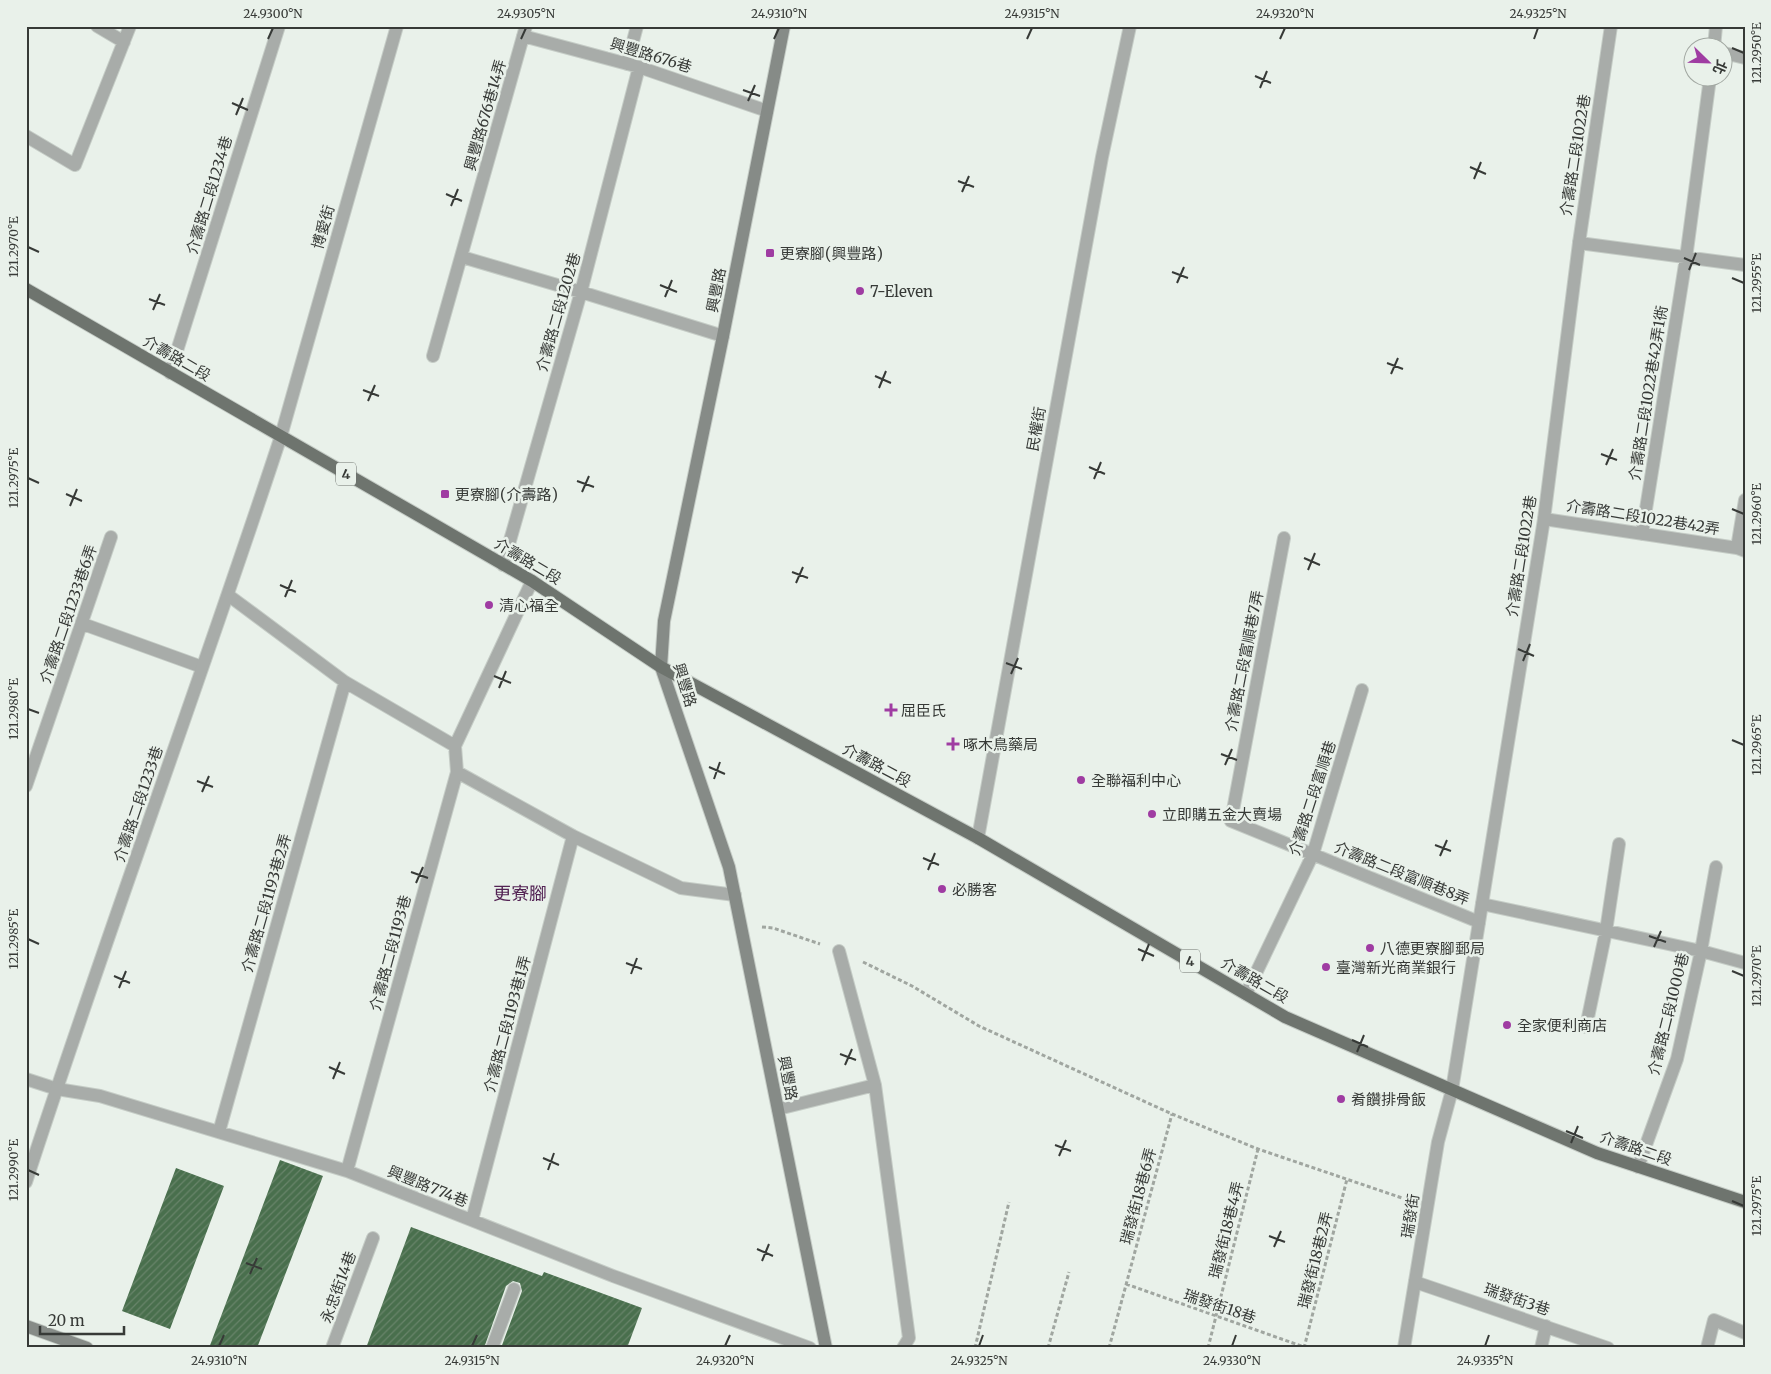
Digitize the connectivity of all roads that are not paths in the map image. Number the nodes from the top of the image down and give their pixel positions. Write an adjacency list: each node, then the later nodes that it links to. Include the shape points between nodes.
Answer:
1 (97, 26): 10 (street)
2 (130, 26): 10 (street)
3 (279, 26): 23 (street, 介壽路二段1234巷)
4 (396, 26): 24 (street, 博愛街)
5 (637, 26): 11 (street, 介壽路二段1202巷)
6 (784, 26): 13 (main road, 興豐路)
7 (1130, 26): 43 (street, 民權街, via 1102,157)
8 (1611, 26): 15 (street, 介壽路二段1022巷)
9 (525, 31): 11 (street, 興豐路676巷); 16 (street, 興豐路676巷14弄)
10 (124, 42): 14 (street, via 75,165)
11 (633, 65): 13 (street, 興豐路676巷); 20 (street, 介壽路二段1202巷)
12 (1709, 88): 17 (street, 介壽路二段1022巷42弄1衖)
13 (767, 111): 21 (main road, 興豐路)
14 (26, 136)
15 (1578, 243): 17 (street); 26 (street, 介壽路二段1022巷)
16 (462, 257): 20 (street); 22 (street, 興豐路676巷14弄)
17 (1686, 258): 18 (street); 27 (street, 介壽路二段1022巷42弄1衖)
18 (1745, 264)
19 (26, 289): 23 (main road, 介壽路二段 / 4)
20 (581, 292): 21 (street); 31 (street, 介壽路二段1202巷)
21 (723, 336): 35 (main road, 興豐路, via 664,621)
22 (434, 356)
23 (170, 373): 24 (main road, 介壽路二段 / 4)
24 (281, 436): 31 (main road, 介壽路二段 / 4); 33 (street, 介壽路二段1233巷)
25 (1745, 500): 30 (street)
26 (1544, 519): 27 (street, 介壽路二段1022巷42弄); 48 (street, 介壽路二段1022巷)
27 (1642, 534): 30 (street, 介壽路二段1022巷42弄)
28 (111, 536): 34 (street, 介壽路二段1233巷6弄)
29 (1284, 538): 45 (street, 介壽路二段富順巷7弄, via 1231,821)
30 (1741, 549)
31 (503, 565): 32 (main road, 介壽路二段 / 4)
32 (532, 581): 35 (main road, 介壽路二段 / 4); 39 (street, 介壽路二段1193巷)
33 (228, 596): 36 (street, 介壽路二段1233巷); 37 (street)
34 (83, 624): 36 (street); 41 (street, 介壽路二段1233巷6弄)
35 (661, 667): 43 (main road, 介壽路二段 / 4); 47 (main road, 興豐路, via 729,867)
36 (202, 668): 58 (street, 介壽路二段1233巷)
37 (344, 682): 39 (street); 61 (street, 介壽路二段1193巷2弄)
38 (1362, 690): 45 (street, 介壽路二段富順巷)
39 (455, 746): 40 (street, 介壽路二段1193巷)
40 (457, 772): 42 (street); 63 (street, 介壽路二段1193巷)
41 (26, 786)
42 (573, 836): 47 (street, via 681,888); 66 (street, 介壽路二段1193巷1弄)
43 (978, 838): 54 (main road, 介壽路二段 / 4)
44 (1619, 844): 50 (street)
45 (1313, 854): 49 (street, 介壽路二段富順巷8弄); 54 (street, 介壽路二段富順巷)
46 (1716, 866): 52 (street, 介壽路二段1000巷)
47 (735, 895): 60 (main road, 興豐路)
48 (1482, 904): 49 (street, 介壽路二段1022巷); 50 (street)
49 (1479, 922): 59 (street, 介壽路二段1022巷)
50 (1606, 931): 52 (street); 55 (street)
51 (839, 951): 57 (street)
52 (1701, 951): 53 (street); 62 (street, 介壽路二段1000巷, via 1676,1059)
53 (1745, 963)
54 (1246, 994): 59 (main road, 介壽路二段 / 4, via 1285,1017)
55 (1586, 1027)
56 (26, 1079): 58 (street, 興豐路774巷)
57 (875, 1085): 60 (street); 78 (street, via 909,1338)
58 (57, 1089): 61 (street, 興豐路774巷, via 100,1096); 64 (street, 介壽路二段1233巷)
59 (1452, 1090): 62 (main road, 介壽路二段 / 4, via 1596,1153); 68 (street, 瑞發街, via 1438,1142)
60 (778, 1109): 77 (main road, 興豐路)
61 (219, 1132): 63 (street, 興豐路774巷)
62 (1638, 1167): 65 (main road, 介壽路二段 / 4)
63 (347, 1171): 66 (street, 興豐路774巷)
64 (26, 1182)
65 (1745, 1202)
66 (472, 1220): 76 (street, 興豐路774巷)
67 (374, 1238): 74 (street, 永忠街14巷)
68 (1416, 1282): 71 (street, 瑞發街3巷); 79 (street, 瑞發街)
69 (514, 1290): 75 (street)
70 (26, 1326): 73 (main road)
71 (1546, 1326): 80 (street); 81 (street, 瑞發街3巷)
72 (1745, 1333): 82 (street, via 1714,1320)
73 (87, 1348)
74 (332, 1348)
75 (492, 1348)
76 (810, 1348)
77 (826, 1348)
78 (903, 1348)
79 (1404, 1348)
80 (1541, 1348)
81 (1608, 1348)
82 (1707, 1348)

